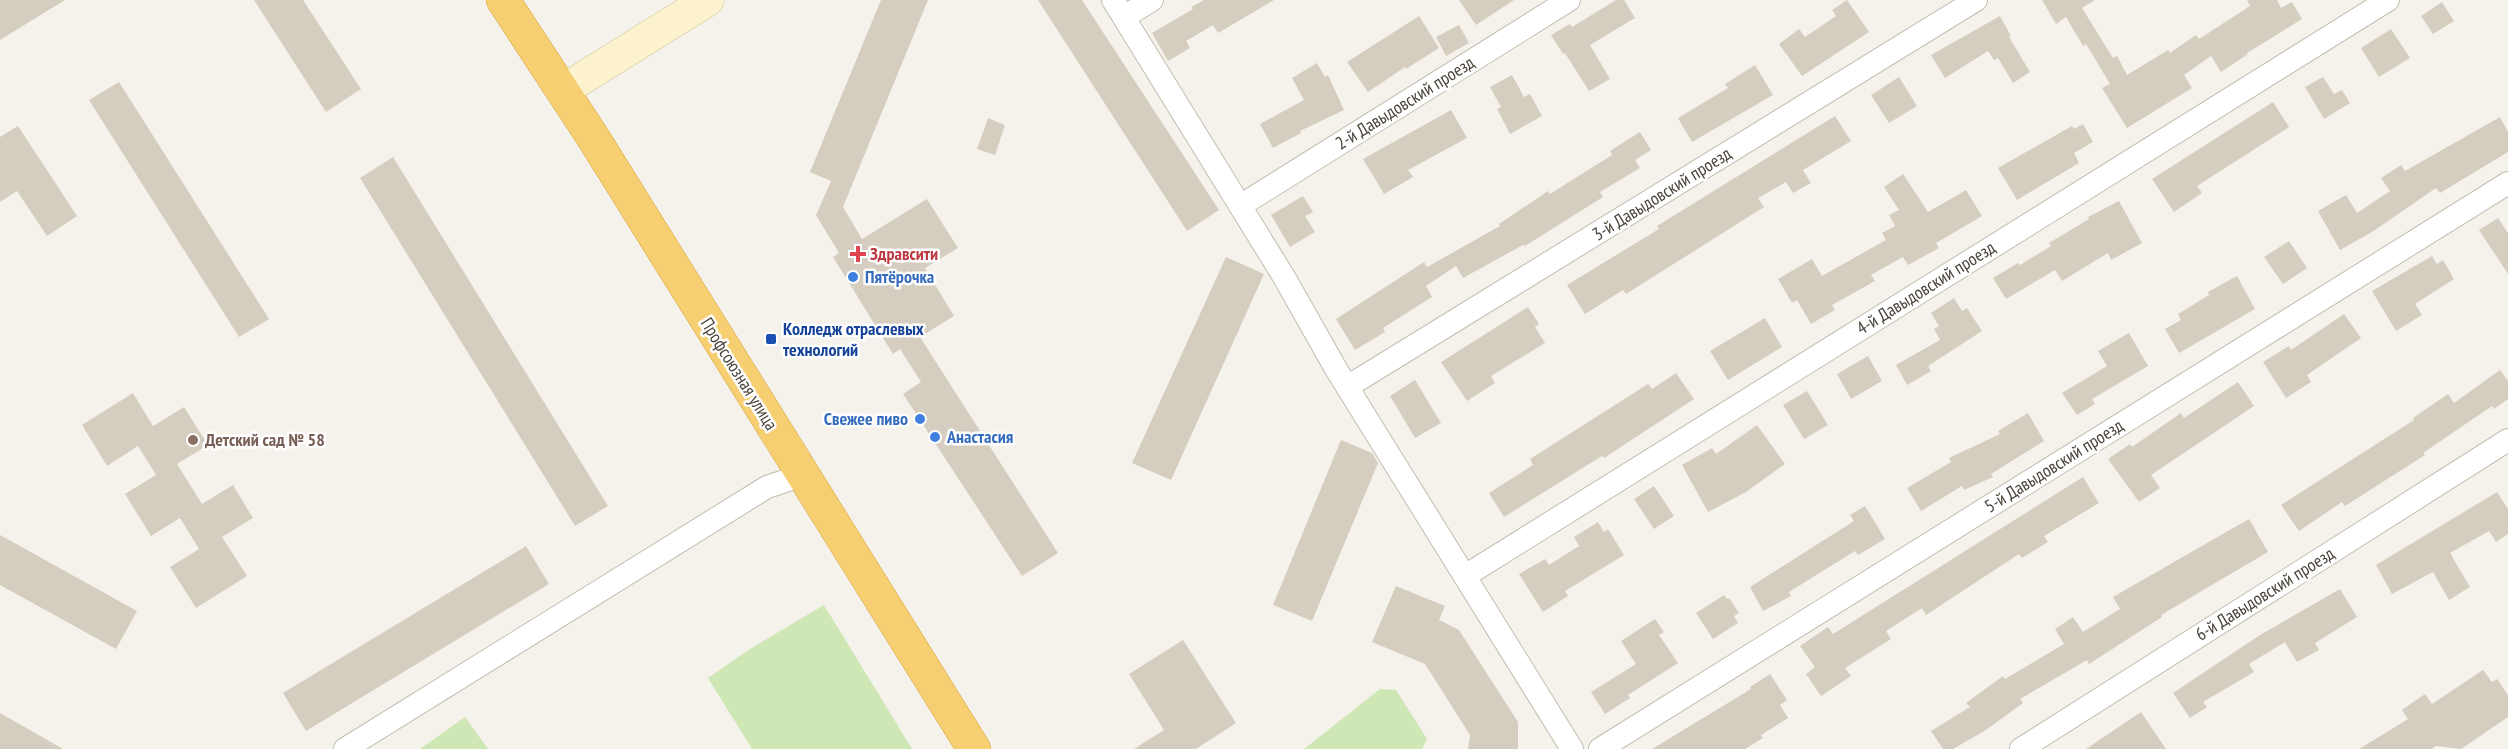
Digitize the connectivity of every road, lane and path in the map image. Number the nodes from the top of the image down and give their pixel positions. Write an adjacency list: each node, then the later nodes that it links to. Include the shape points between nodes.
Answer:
1 (503, 0): 8 (highway, Профсоюзная улица)
2 (708, 0): 8 (street)
3 (1152, 0): 7 (street)
4 (1569, 0): 10 (street, 2-й Давыдовский проезд)
5 (1976, 0): 11 (street, 3-й Давыдовский проезд)
6 (2388, 0): 14 (street, 4-й Давыдовский проезд)
7 (1119, 8): 10 (street)
8 (562, 91): 13 (highway, Профсоюзная улица)
9 (2508, 183): 18 (street, 5-й Давыдовский проезд)
10 (1240, 206): 11 (street)
11 (1347, 387): 14 (street)
12 (2508, 440): 19 (street, 6-й Давыдовский проезд)
13 (803, 475): 15 (street, via 767,487); 16 (highway, Профсоюзная улица)
14 (1465, 576): 17 (street)
15 (345, 749)
16 (974, 749)
17 (1572, 749)
18 (1600, 749)
19 (2021, 749)

